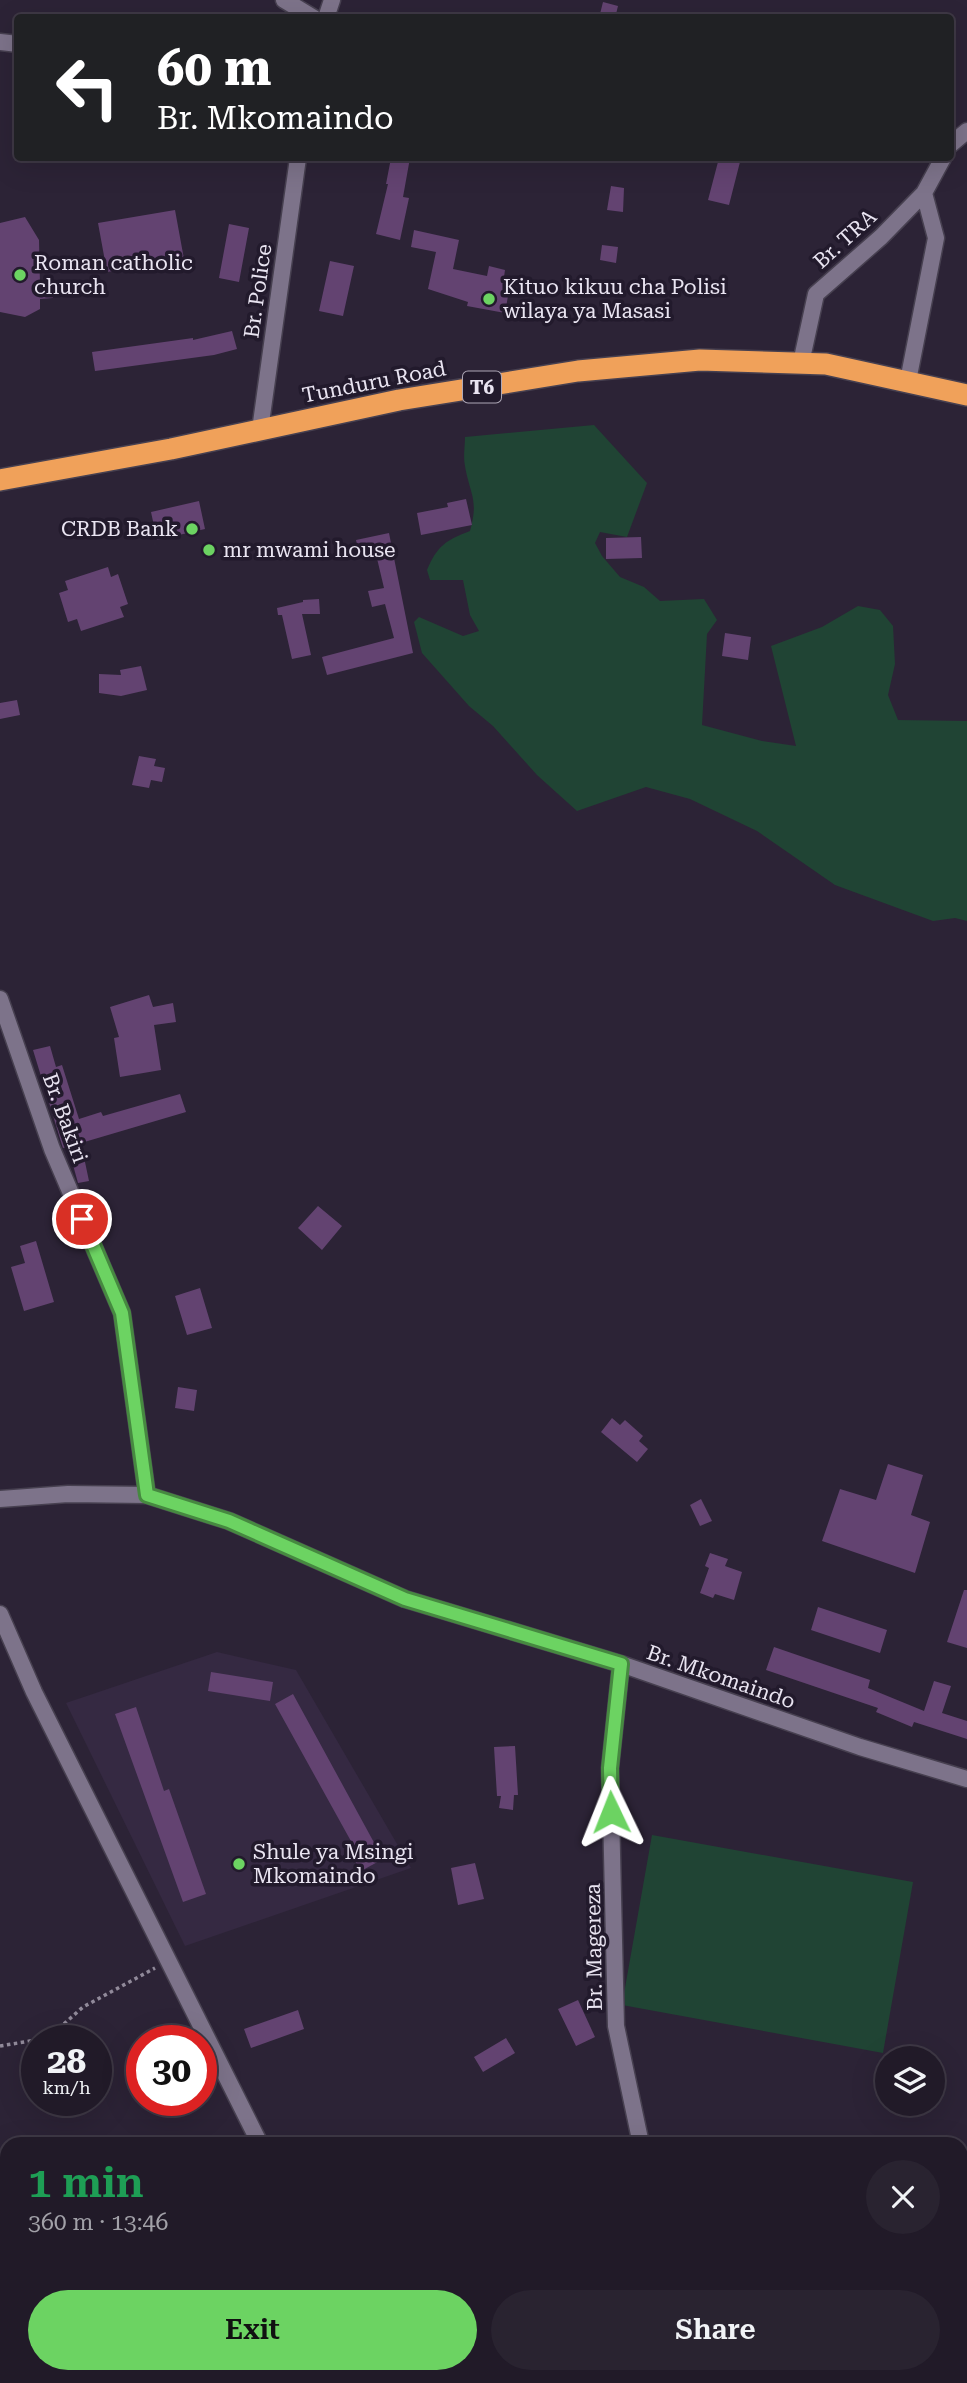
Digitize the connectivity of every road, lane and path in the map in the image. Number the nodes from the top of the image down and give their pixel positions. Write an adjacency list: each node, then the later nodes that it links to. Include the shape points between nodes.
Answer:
1 (284, 0): 2 (street)
2 (307, 14)
3 (298, 161): 9 (street, Br. Police)
4 (941, 161): 5 (street, Br. TRA)
5 (924, 193): 6 (street, Br. TRA, via 816,294); 7 (street, via 936,238)
6 (801, 363): 7 (highway, Tunduru Road / T6); 9 (highway, Tunduru Road / T6, via 701,360 578,371 399,400)
7 (908, 381): 8 (highway, Tunduru Road / T6)
8 (967, 395)
9 (260, 430): 10 (highway, Tunduru Road / T6)
10 (0, 480)
11 (0, 999): 12 (street, Br. Bakiri, via 52,1149 122,1313)
12 (147, 1495): 13 (street); 15 (street, Br. Mkomaindo, via 229,1521 405,1599)
13 (0, 1499)
14 (0, 1614): 17 (street, via 34,1692)
15 (621, 1664): 16 (street, Br. Mkomaindo); 20 (street, Br. Magereza, via 610,1768 617,2026)
16 (967, 1779)
17 (169, 1960): 18 (path, via 83,2007 48,2038); 19 (street)
18 (0, 2046)
19 (257, 2137)
20 (639, 2137)

